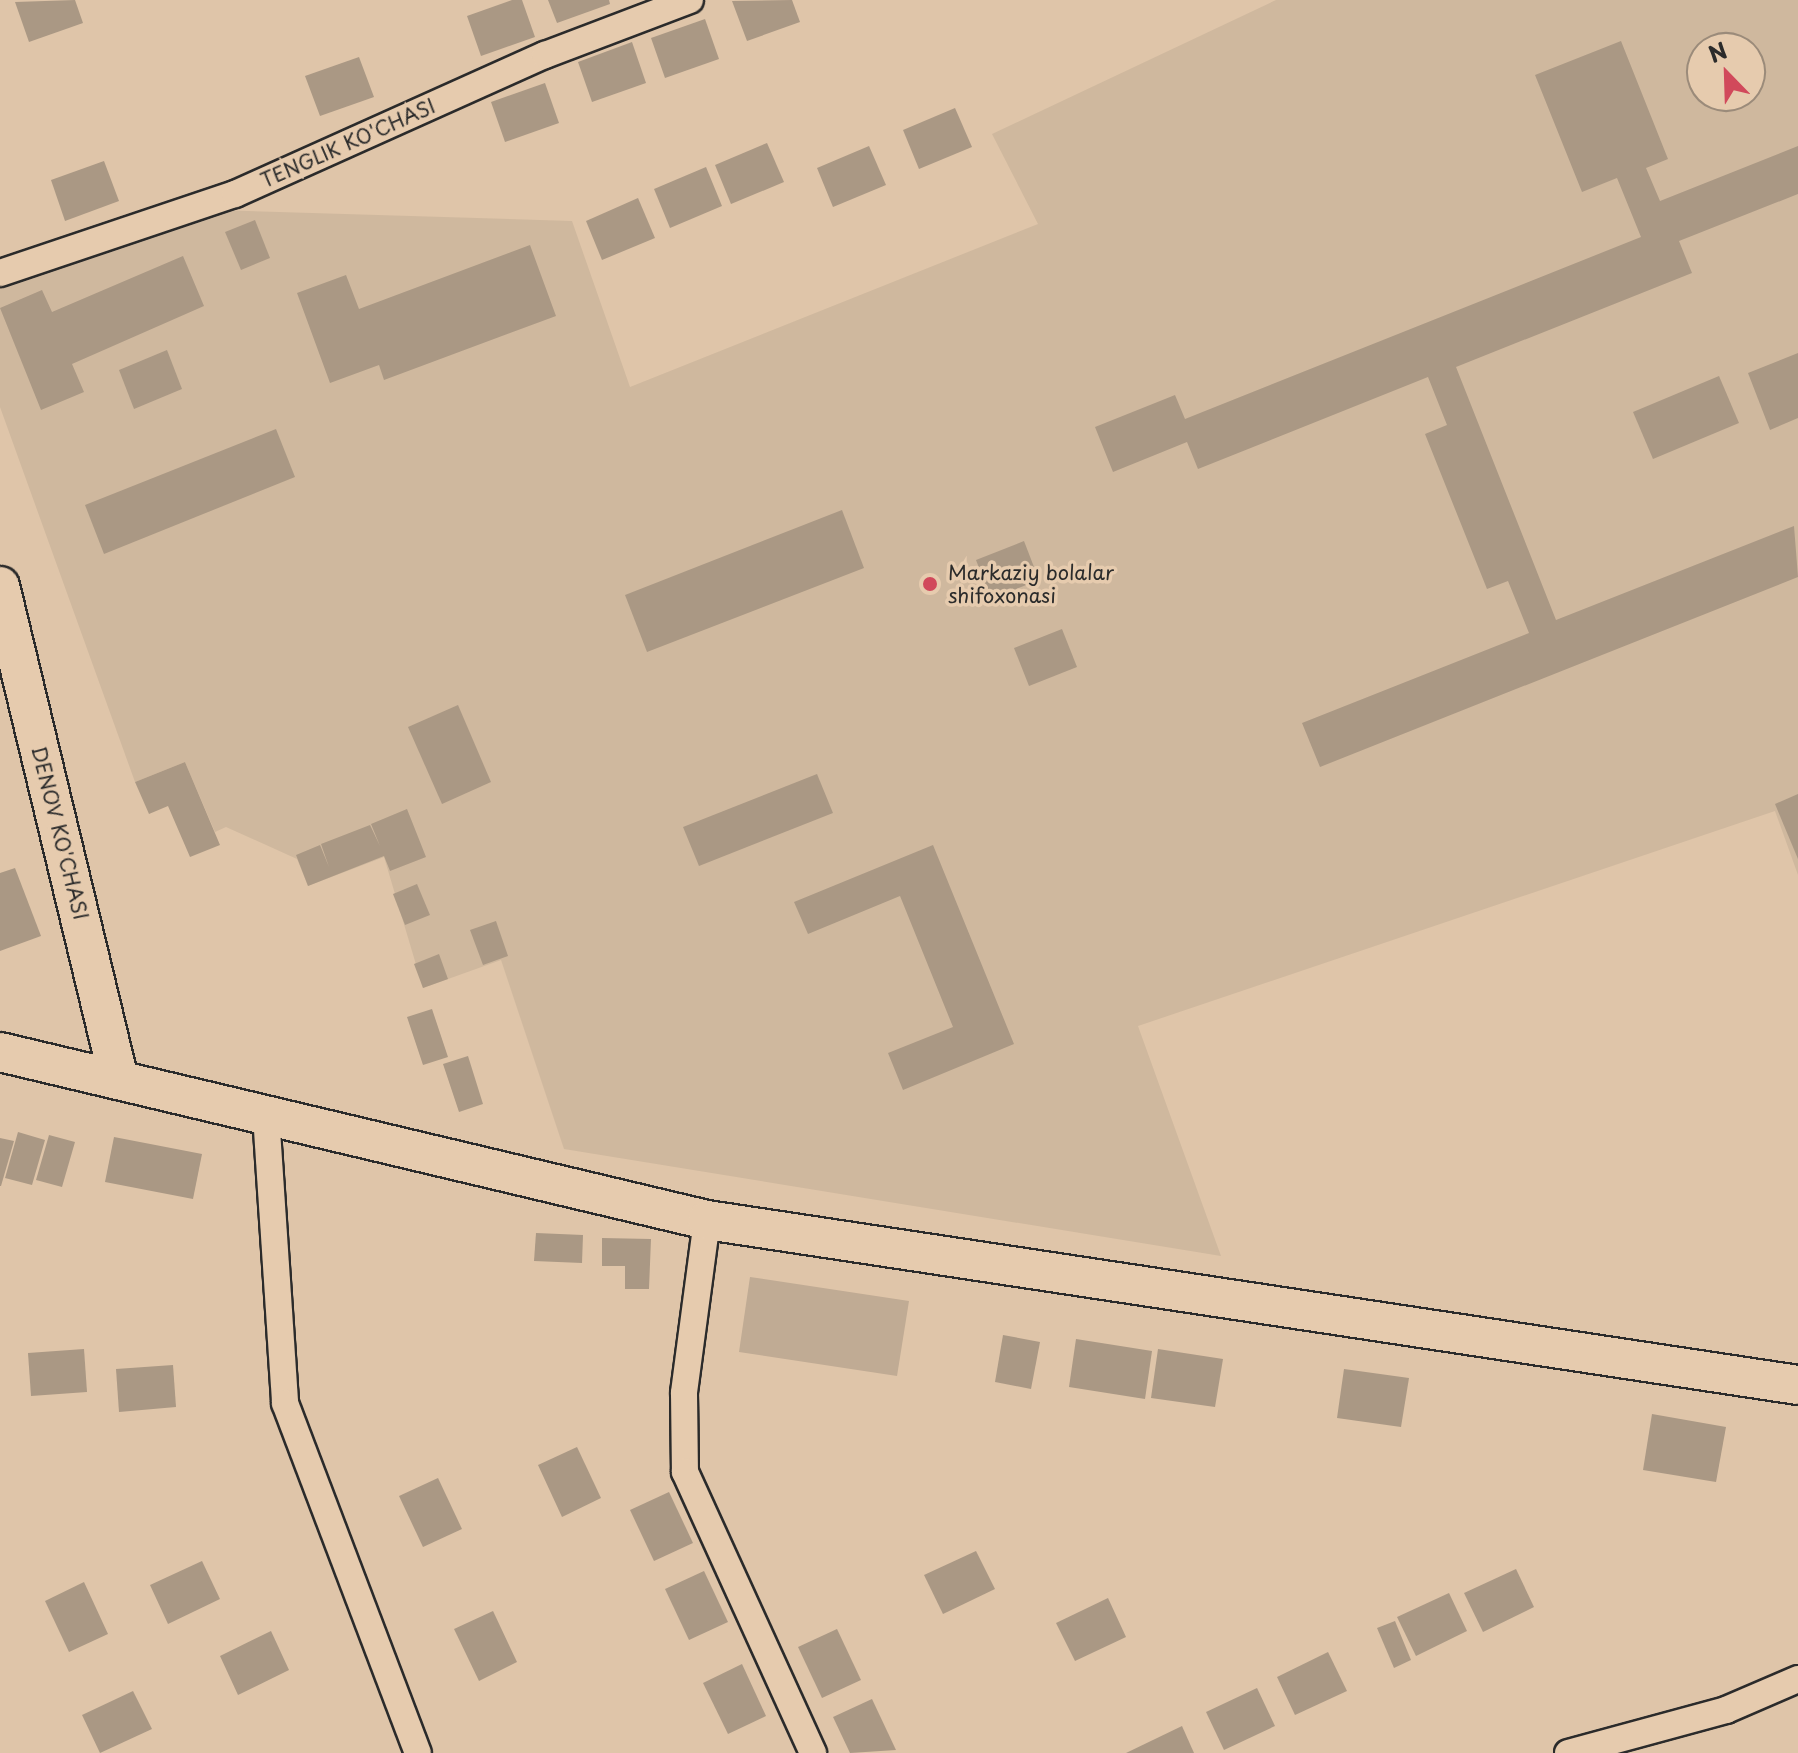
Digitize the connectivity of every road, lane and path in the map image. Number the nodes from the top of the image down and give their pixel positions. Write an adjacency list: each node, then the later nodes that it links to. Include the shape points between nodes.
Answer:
1 (690, 0): 2 (street, TENGLIK KO'CHASI, via 545,55 235,194)
2 (0, 273)
3 (0, 586): 4 (street, DENOV KO'CHASI)
4 (9, 661): 6 (street, DENOV KO'CHASI)
5 (0, 1052): 6 (street)
6 (119, 1080): 7 (street)
7 (266, 1115): 8 (street); 11 (street, via 285,1403)
8 (707, 1220): 9 (street); 12 (street, via 684,1393 685,1472)
9 (1798, 1385)
10 (1798, 1679): 13 (street, via 1726,1710)
11 (418, 1753)
12 (813, 1753)
13 (1568, 1753)

